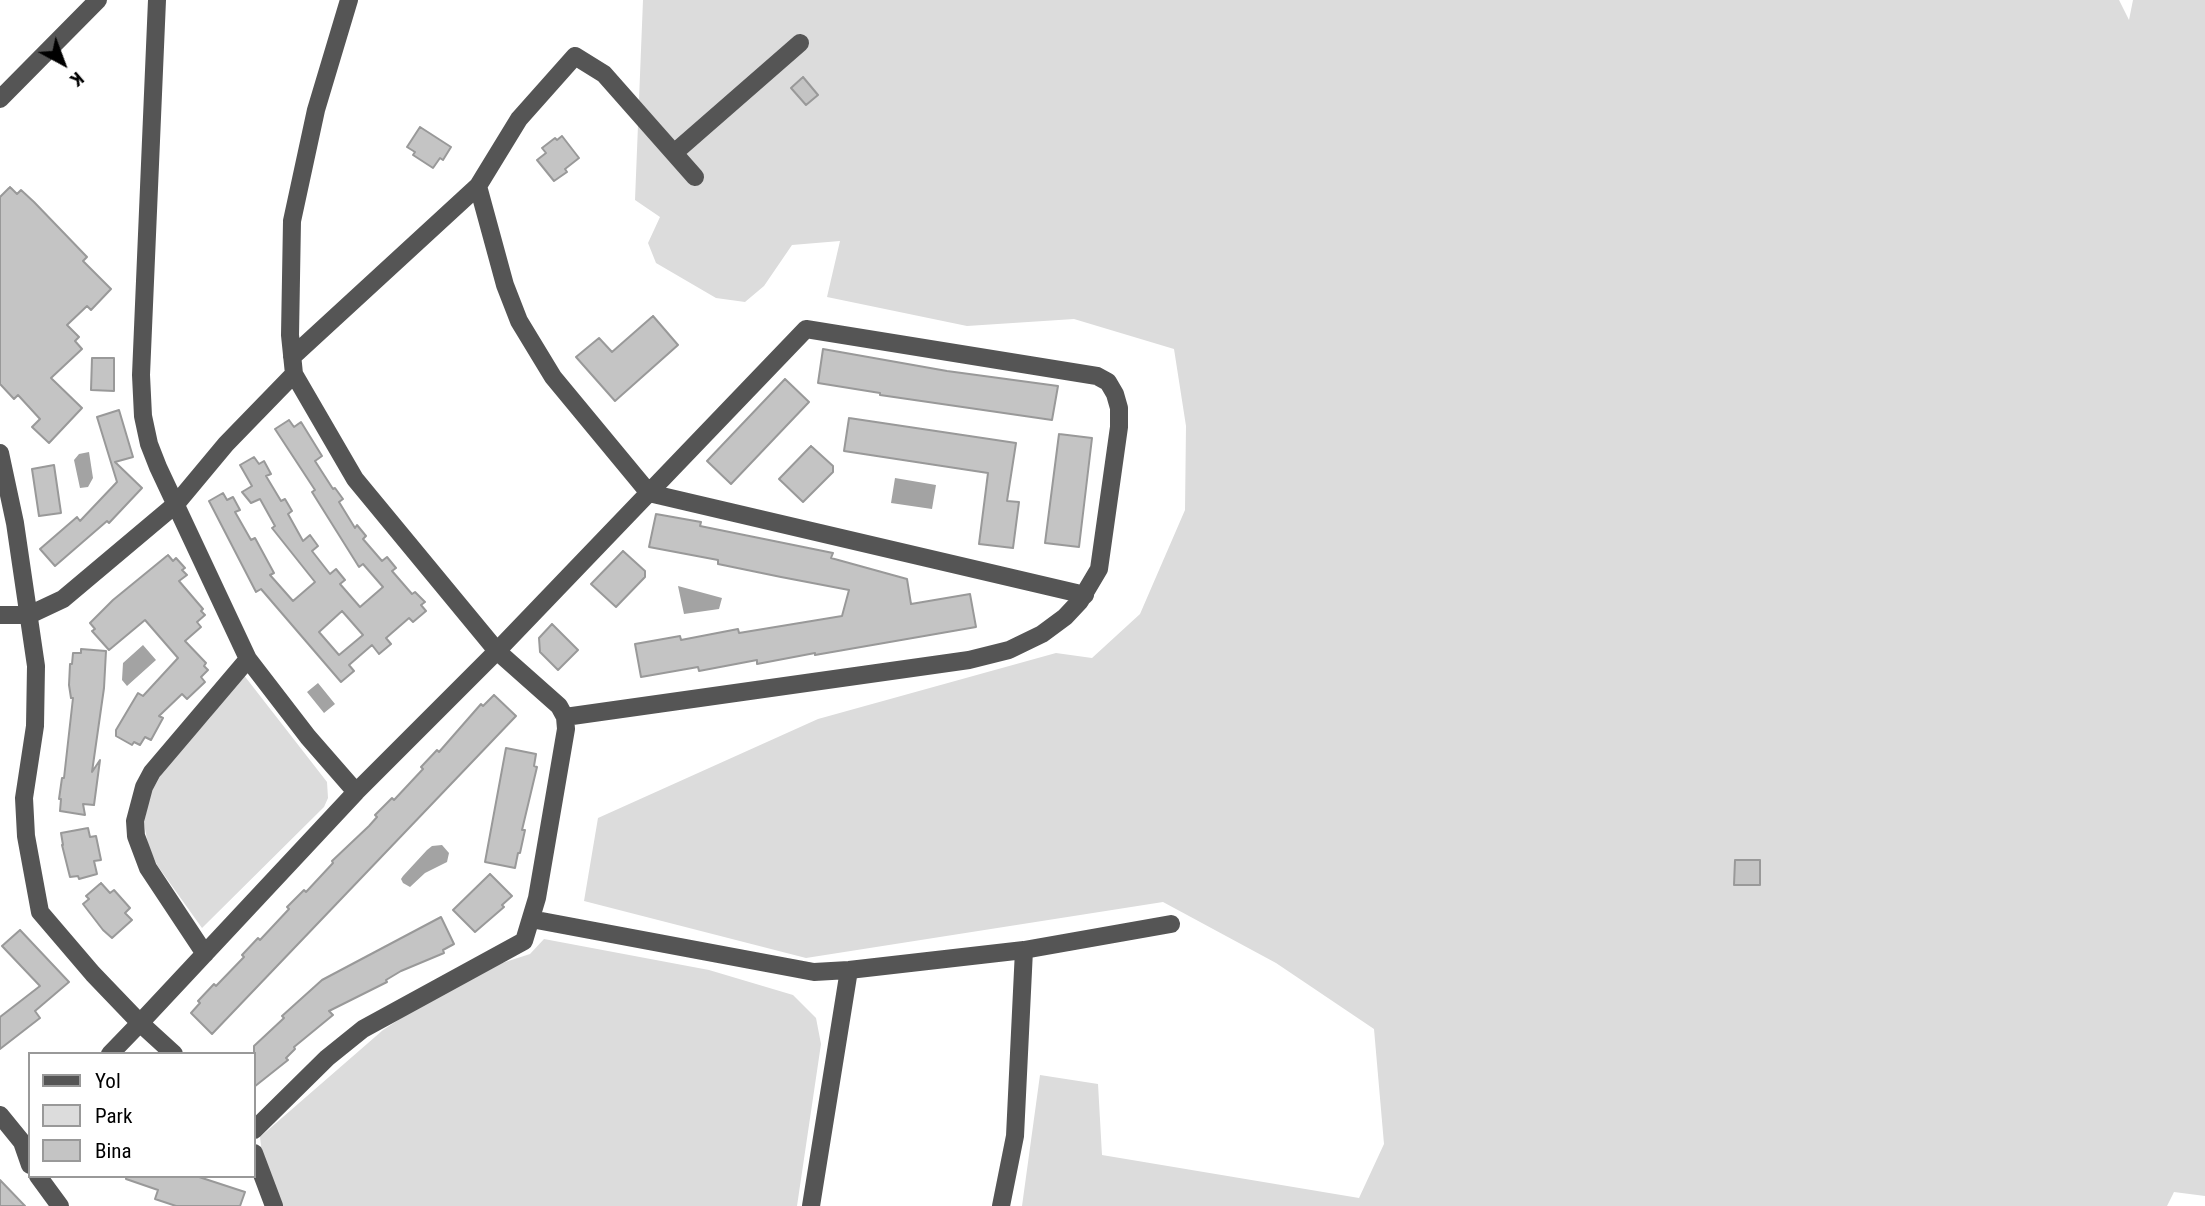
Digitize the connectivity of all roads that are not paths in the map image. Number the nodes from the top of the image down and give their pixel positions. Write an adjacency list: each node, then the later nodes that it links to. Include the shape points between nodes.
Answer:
1 (98, 0): 5 (street)
2 (157, 0): 12 (street, via 141,395 149,444)
3 (349, 0): 9 (street, via 316,110 292,221)
4 (800, 43): 6 (street)
5 (0, 99)
6 (674, 153): 7 (street); 8 (street, via 604,74 575,56 519,119)
7 (695, 177)
8 (478, 186): 9 (street); 11 (street, via 505,285 520,321 554,377)
9 (293, 366): 12 (street); 16 (street, via 355,479)
10 (0, 453): 15 (street)
11 (649, 493): 13 (street); 13 (street, via 806,330 1097,376 1108,382 1115,394 1119,427 1099,569); 16 (street)
12 (176, 504): 15 (street, via 63,599); 17 (street)
13 (1085, 595): 18 (street, via 1042,634 1009,650 969,660)
14 (0, 615): 15 (street)
15 (29, 615): 25 (street, via 37,694 24,798 40,912)
16 (497, 651): 18 (street, via 559,706); 19 (street)
17 (248, 659): 19 (street); 23 (street, via 152,772 135,821 148,868)
18 (565, 717): 20 (street, via 563,753)
19 (356, 792): 23 (street)
20 (531, 919): 24 (street, via 814,972); 29 (street, via 524,940 347,1041)
21 (1171, 924): 22 (street)
22 (1024, 950): 24 (street); 36 (street, via 1015,1136)
23 (205, 954): 25 (street)
24 (849, 970): 35 (street)
25 (140, 1023): 26 (street); 27 (street)
26 (112, 1052)
27 (172, 1052)
28 (0, 1115): 30 (street)
29 (256, 1128)
30 (26, 1138)
31 (256, 1158): 34 (street)
32 (39, 1178): 33 (street)
33 (60, 1206)
34 (274, 1206)
35 (811, 1206)
36 (1001, 1206)

